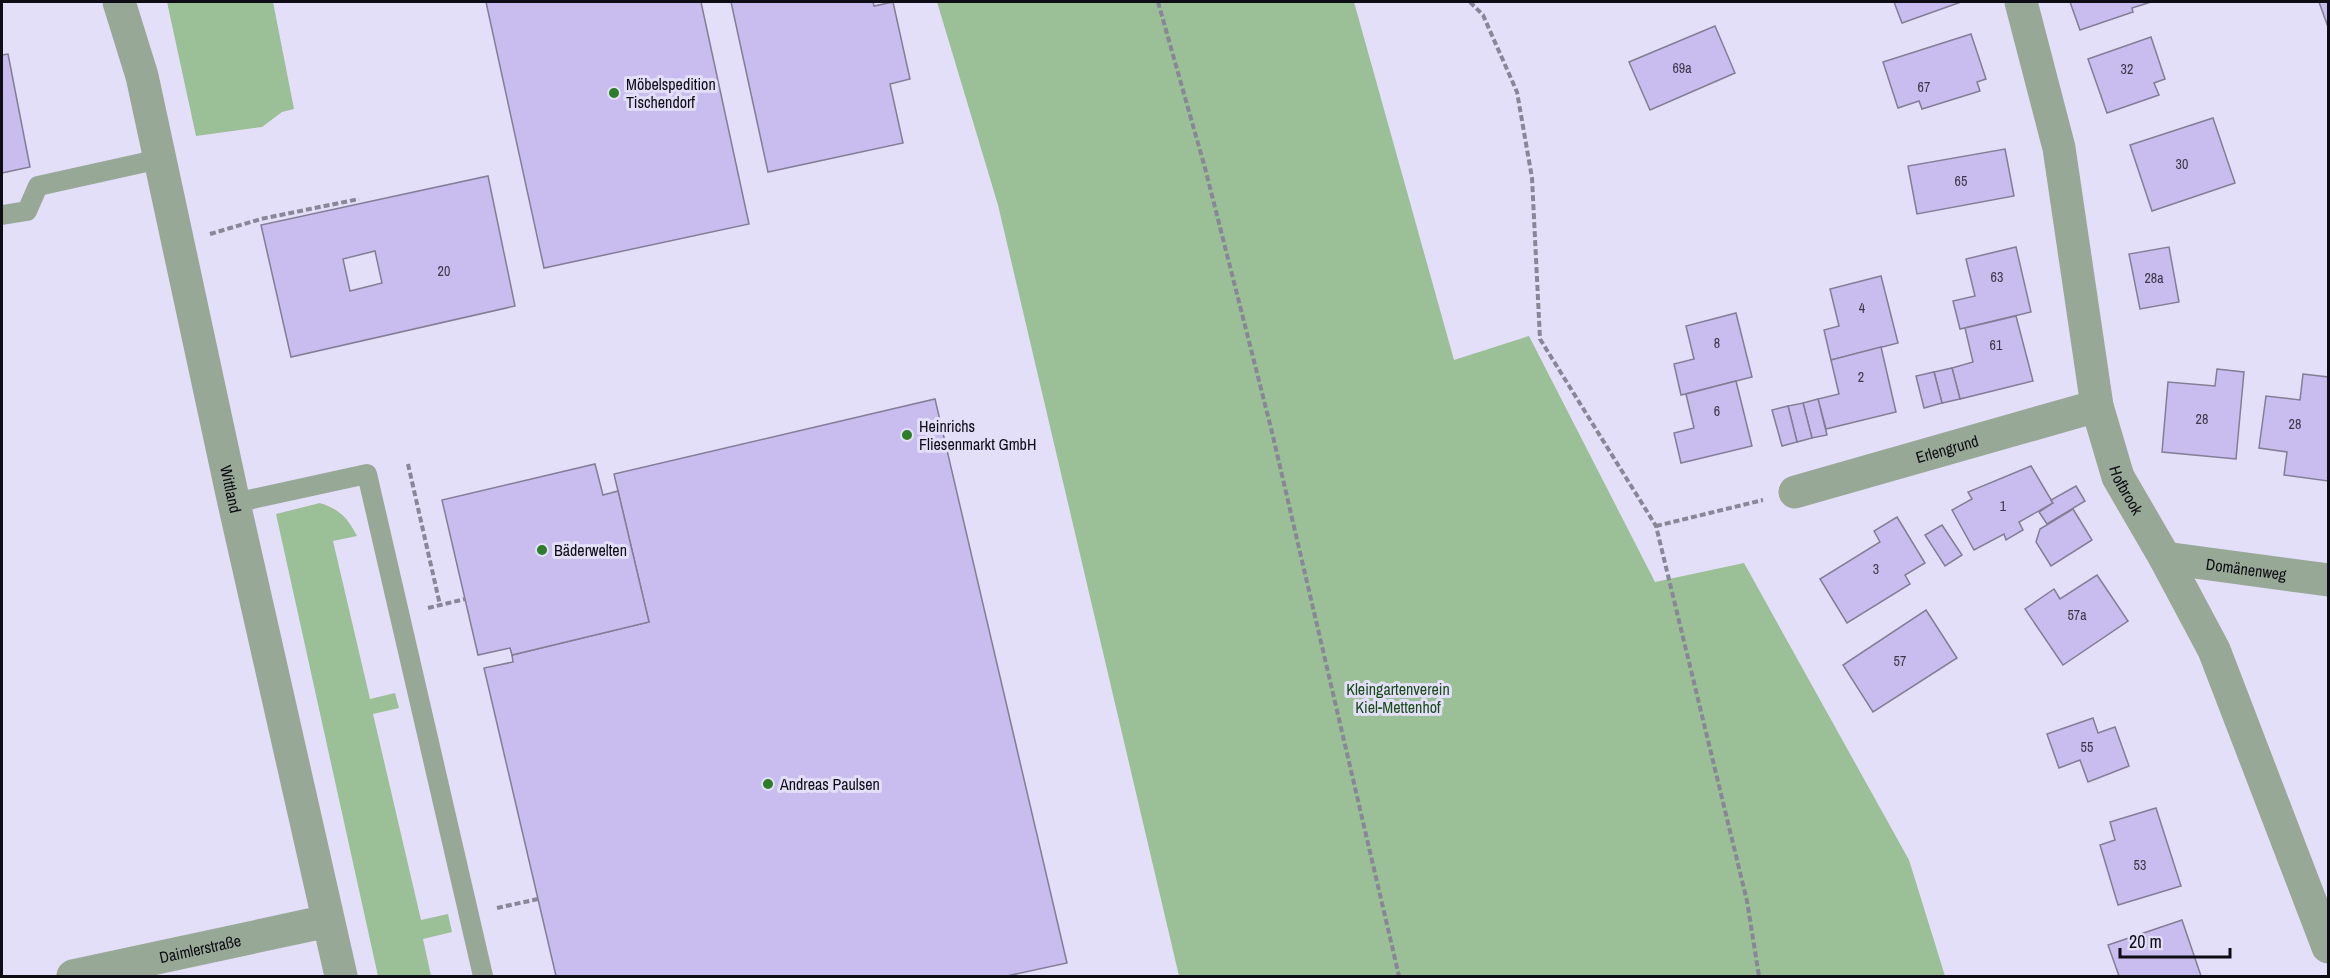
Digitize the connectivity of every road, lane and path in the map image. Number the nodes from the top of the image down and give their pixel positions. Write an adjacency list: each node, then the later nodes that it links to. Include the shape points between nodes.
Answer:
1 (119, 2): 5 (street, Wittland, via 142,76)
2 (1158, 2): 26 (path, via 1271,428)
3 (1470, 2): 13 (path, via 1483,15 1517,92 1532,178 1540,339)
4 (2020, 2): 9 (street, Hofbrook, via 2060,148)
5 (160, 159): 7 (lane, via 38,186 27,211); 8 (street, Wittland)
6 (359, 199): 8 (path, via 261,219)
7 (2, 215)
8 (178, 245): 12 (street, Wittland)
9 (2097, 406): 11 (street, Erlengrund); 14 (street, Hofbrook, via 2118,477)
10 (408, 464): 17 (path)
11 (1795, 492): 13 (path)
12 (234, 503): 20 (lane, via 367,474); 21 (street, Wittland)
13 (1656, 526): 27 (path, via 1747,900)
14 (2165, 558): 15 (street, Domänenweg); 22 (street, Hofbrook, via 2214,650)
15 (2328, 580)
16 (465, 599): 17 (path)
17 (440, 605): 18 (path)
18 (425, 609)
19 (538, 899): 20 (path)
20 (469, 914): 25 (lane)
21 (328, 921): 23 (street, Daimlerstraße); 24 (street, Wittland)
22 (2328, 947)
23 (73, 976)
24 (340, 976)
25 (483, 976)
26 (1399, 976)
27 (1759, 976)

